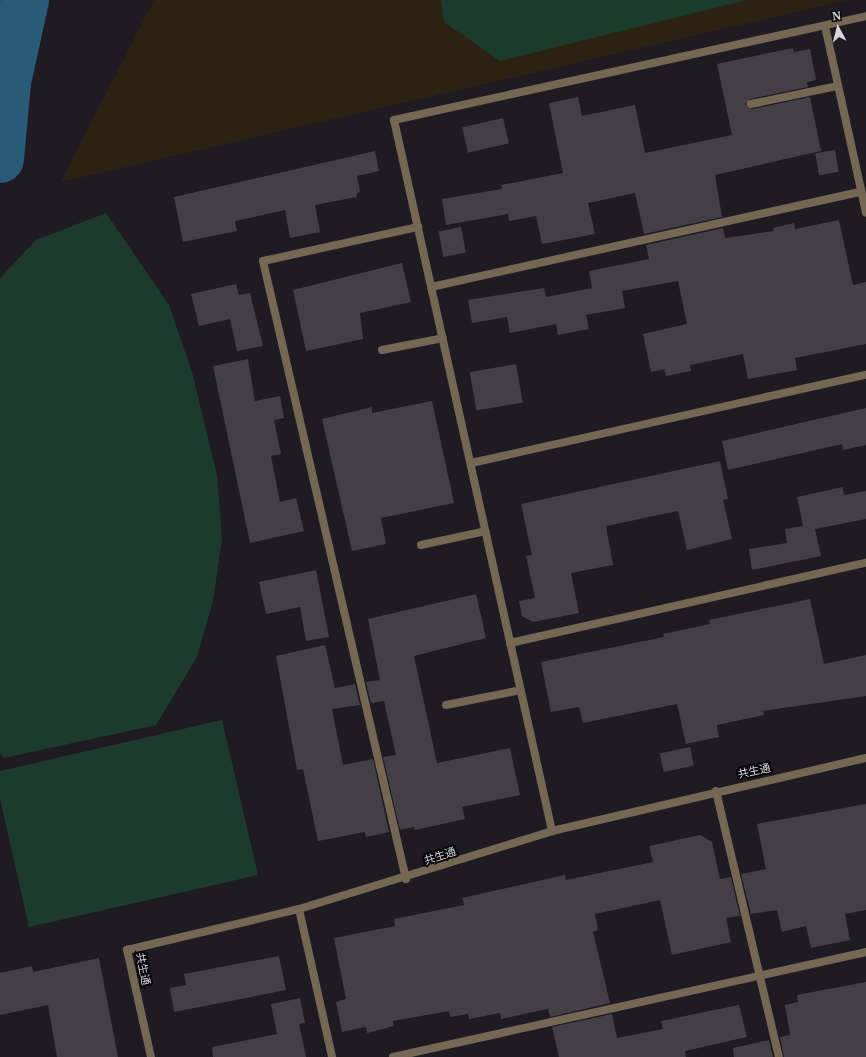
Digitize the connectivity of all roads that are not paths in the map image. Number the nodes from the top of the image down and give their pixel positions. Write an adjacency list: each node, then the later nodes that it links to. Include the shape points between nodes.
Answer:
1 (866, 16): 2 (street)
2 (826, 26): 3 (street); 7 (street, via 394,120)
3 (838, 86): 4 (street); 5 (street)
4 (751, 104)
5 (861, 192): 6 (street); 8 (street)
6 (866, 213)
7 (418, 227): 8 (street); 22 (street, via 264,261)
8 (431, 286): 9 (street)
9 (443, 338): 10 (street); 12 (street)
10 (382, 350)
11 (866, 375): 12 (street)
12 (471, 463): 13 (street)
13 (486, 531): 14 (street); 16 (street)
14 (421, 545)
15 (866, 563): 16 (street)
16 (510, 643): 17 (street)
17 (521, 690): 18 (street); 21 (street)
18 (446, 705)
19 (866, 758): 20 (street, 共生通)
20 (716, 791): 21 (street, 共生通); 25 (street)
21 (552, 831): 22 (street, 共生通)
22 (406, 879): 23 (street, 共生通)
23 (299, 909): 26 (street, 共生通, via 127,950); 27 (street)
24 (866, 952): 25 (street)
25 (761, 975): 28 (street); 29 (street)
26 (150, 1057)
27 (332, 1057)
28 (393, 1057)
29 (779, 1057)

